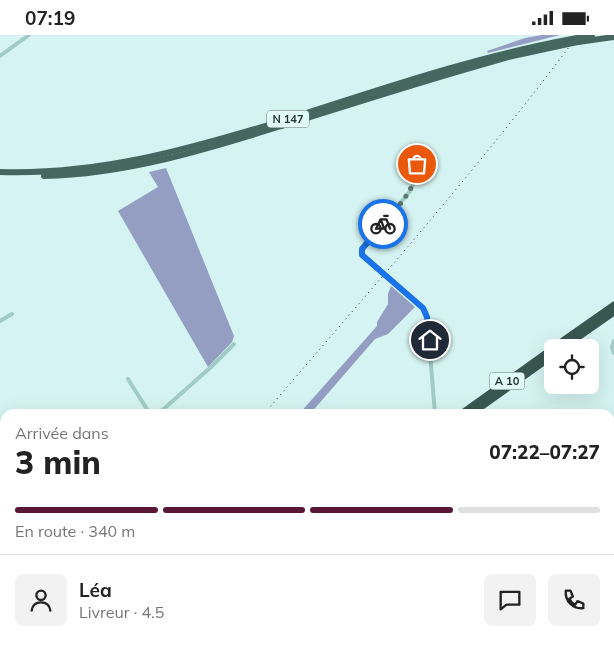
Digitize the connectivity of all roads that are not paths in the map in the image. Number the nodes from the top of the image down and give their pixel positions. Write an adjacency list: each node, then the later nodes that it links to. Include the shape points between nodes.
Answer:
1 (29, 35): 5 (street)
2 (593, 37): 3 (highway); 4 (highway, N 147)
3 (614, 37)
4 (576, 39): 7 (highway, N 147, via 451,68 163,155 88,168); 7 (highway, N 147, via 463,70 186,155 85,173)
5 (0, 56)
6 (417, 159): 22 (street, bridge, via 411,190 362,249 362,255 423,308 427,317)
7 (1, 173)
8 (614, 305): 12 (highway, A 10)
9 (614, 312): 13 (highway)
10 (12, 314): 11 (street)
11 (0, 321)
12 (566, 339)
13 (575, 339)
14 (614, 341): 16 (street)
15 (234, 344): 21 (street)
16 (614, 353)
17 (544, 354): 23 (highway, A 10)
18 (544, 362): 24 (highway, A 10)
19 (128, 379): 20 (street)
20 (147, 409)
21 (164, 409)
22 (435, 409)
23 (468, 409)
24 (478, 409)

